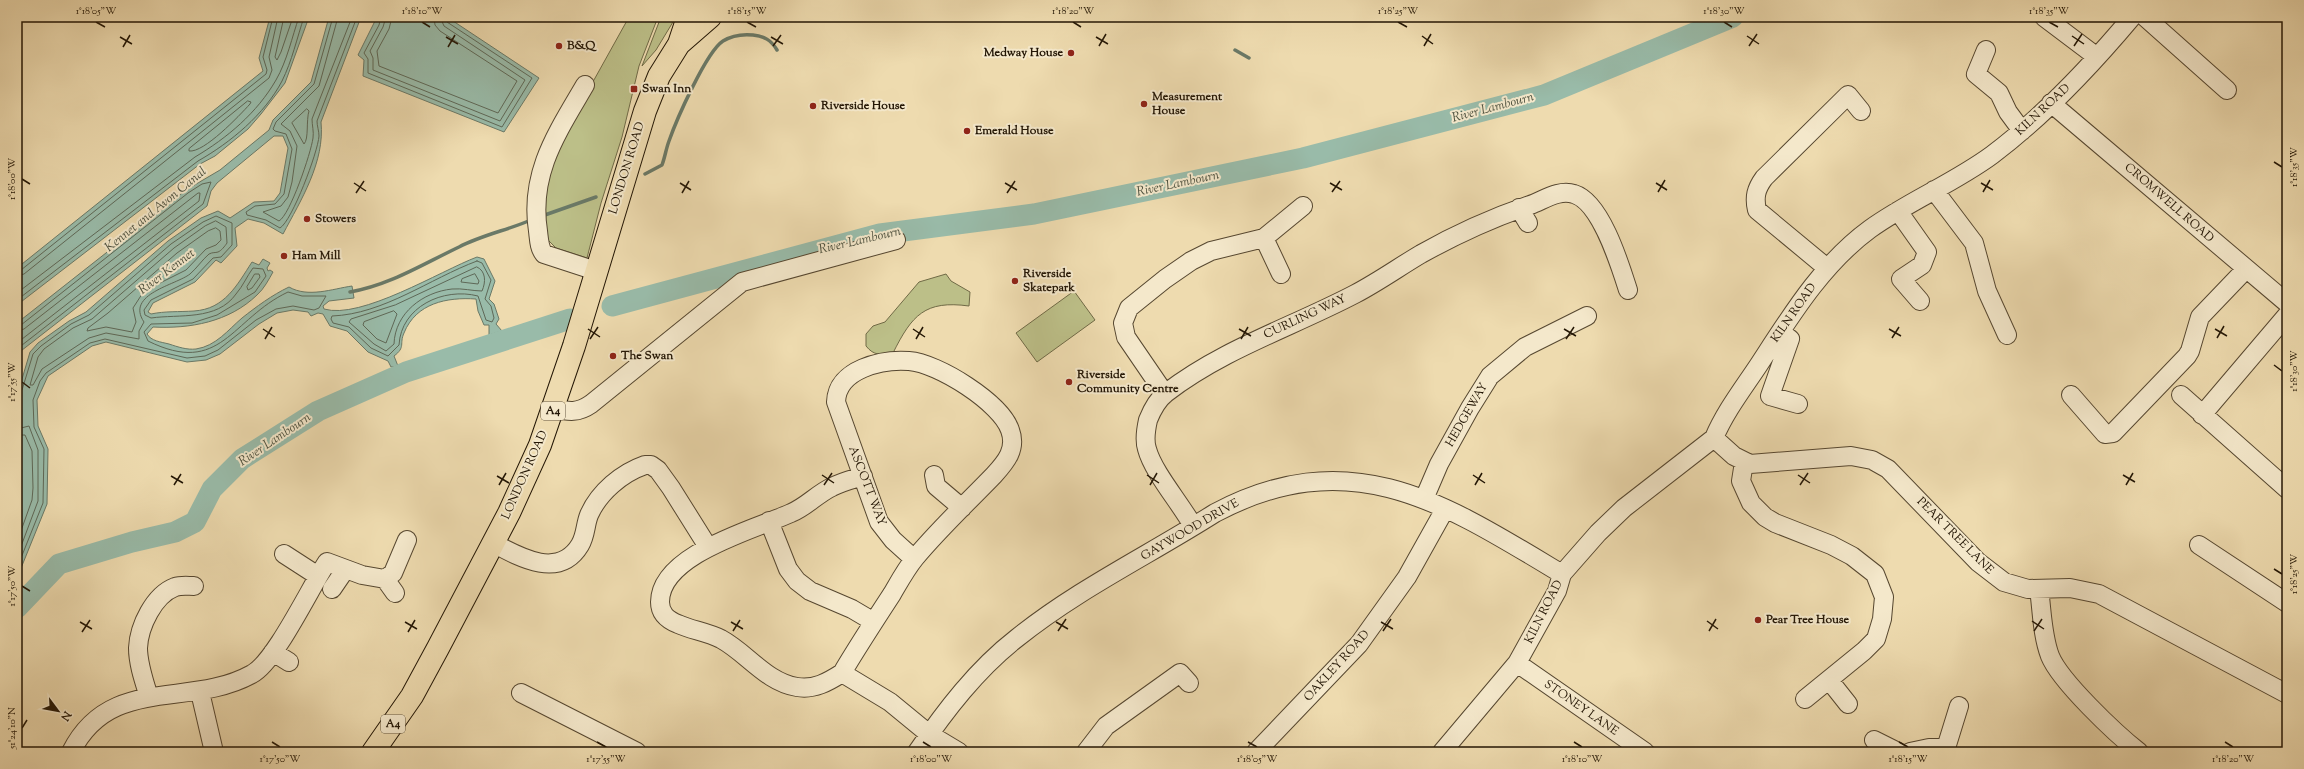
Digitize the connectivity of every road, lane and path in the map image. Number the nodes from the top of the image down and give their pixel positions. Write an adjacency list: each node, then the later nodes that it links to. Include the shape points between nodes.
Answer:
1 (688, 17): 6 (main road, LONDON ROAD / A4)
2 (710, 17): 6 (main road, LONDON ROAD / A4)
3 (2044, 17): 8 (street)
4 (2132, 17): 8 (street, KILN ROAD)
5 (2145, 17): 10 (street)
6 (680, 44): 21 (main road, LONDON ROAD / A4, via 659,76 645,111)
7 (1986, 50): 13 (street, via 1976,74 1999,93 2008,112)
8 (2097, 57): 11 (street, KILN ROAD)
9 (585, 85): 21 (street, via 581,106 544,160 536,199 536,215 544,254)
10 (2227, 90)
11 (2051, 103): 13 (street, KILN ROAD); 20 (street, CROMWELL ROAD)
12 (1861, 111): 19 (street, via 1848,95 1764,178 1756,191 1757,210)
13 (2022, 131): 14 (street, KILN ROAD, via 1991,155)
14 (1934, 190): 16 (street, KILN ROAD); 29 (street, via 1974,243 1988,291)
15 (1303, 206): 17 (street)
16 (1898, 211): 19 (street, KILN ROAD, via 1855,241); 24 (street, via 1927,252 1922,265 1901,279)
17 (1264, 238): 22 (street); 30 (street, via 1211,251 1165,279 1129,308 1123,324 1126,337)
18 (896, 240): 34 (street, via 742,282 591,404 574,412)
19 (1827, 268): 28 (street, KILN ROAD)
20 (2246, 269): 25 (street, CROMWELL ROAD); 31 (street, via 2200,316 2187,356 2113,433 2105,434)
21 (596, 271): 34 (main road, LONDON ROAD / A4)
22 (1281, 274)
23 (1629, 278): 30 (street, CURLING WAY, via 1602,224 1585,200 1574,194 1561,192 1523,216 1422,254 1356,293 1234,351)
24 (1920, 301)
25 (2287, 304)
26 (2287, 315): 35 (street)
27 (1579, 325): 41 (street, HEDGEWAY, via 1525,347 1490,376 1439,464)
28 (1781, 332): 33 (street, via 1790,339 1770,396); 36 (street, KILN ROAD, via 1720,422)
29 (2007, 335)
30 (1165, 394): 45 (street, CURLING WAY, via 1155,405 1148,420 1145,434 1146,449)
31 (2071, 395)
32 (2181, 395): 35 (street)
33 (1798, 404)
34 (554, 408): 47 (main road, LONDON ROAD / A4, via 530,467)
35 (2202, 415): 40 (street)
36 (1714, 438): 37 (street, PEAR TREE LANE); 53 (street, KILN ROAD, via 1624,508)
37 (1744, 462): 57 (street, PEAR TREE LANE, via 1759,465 1851,456 1876,462 1900,480 1978,562 1998,579 2010,585); 64 (street, via 1741,481 1751,503 1765,517 1852,556 1875,574 1882,591 1882,619 1876,639)
38 (934, 475): 42 (street, via 936,486)
39 (863, 476): 42 (street, ASCOTT WAY, via 836,402 838,390 852,373 867,366 909,361 925,364 971,388 1007,423 1013,439 1012,448 1002,467); 44 (street, via 832,487 803,508); 51 (street, ASCOTT WAY, via 885,532)
40 (2287, 489)
41 (1424, 499): 43 (street, GAYWOOD DRIVE); 45 (street, GAYWOOD DRIVE, via 1393,489 1356,482 1317,480 1274,488 1236,502)
42 (962, 508): 51 (street)
43 (1445, 509): 53 (street, GAYWOOD DRIVE); 83 (street, OAKLEY ROAD, via 1406,577 1359,644)
44 (769, 521): 49 (street); 59 (street, via 788,569 797,581 810,591 852,609)
45 (1194, 526): 73 (street, GAYWOOD DRIVE, via 1064,603 1016,639 965,689)
46 (407, 540): 52 (street, via 390,586)
47 (493, 544): 49 (street, via 533,563 547,564 569,557 580,545 589,516 599,499 612,484 645,465 651,465 664,479); 78 (main road, LONDON ROAD / A4, via 412,696)
48 (2199, 545): 58 (street)
49 (708, 547): 63 (street, via 674,572 661,592 660,608 669,620 719,638 764,671 788,684 814,687)
50 (284, 554): 54 (street)
51 (914, 559): 59 (street)
52 (345, 570): 54 (street, via 327,562); 56 (street)
53 (1562, 574): 62 (street, KILN ROAD, via 1557,591)
54 (318, 576): 60 (street)
55 (182, 583): 69 (street, via 163,594 143,626 138,647)
56 (332, 589)
57 (2039, 589): 68 (street, PEAR TREE LANE, via 2070,588 2100,594); 88 (street, via 2046,641 2055,666 2075,690)
58 (2287, 603)
59 (874, 622): 63 (street)
60 (273, 652): 61 (street); 66 (street, via 262,668 252,674)
61 (289, 662)
62 (1518, 663): 84 (street, KILN ROAD); 85 (street, STONEY LANE)
63 (842, 673): 73 (street, via 890,702)
64 (1829, 680): 70 (street); 71 (street)
65 (1189, 684): 82 (street, via 1180,673 1106,726)
66 (200, 692): 69 (street); 77 (street)
67 (521, 693): 79 (street)
68 (2287, 694)
69 (149, 696): 76 (street, via 112,708 98,718 79,737)
70 (1805, 699)
71 (1848, 704)
72 (1959, 706): 75 (street)
73 (929, 734): 80 (street, GAYWOOD DRIVE); 81 (street)
74 (1874, 740): 86 (street)
75 (1947, 750): 87 (street, via 1929,748)
76 (71, 752)
77 (214, 752)
78 (373, 752)
79 (637, 752)
80 (917, 752)
81 (959, 752)
82 (1086, 752)
83 (1256, 752)
84 (1442, 752)
85 (1644, 752)
86 (1898, 752)
87 (1910, 752)
88 (2139, 752)

